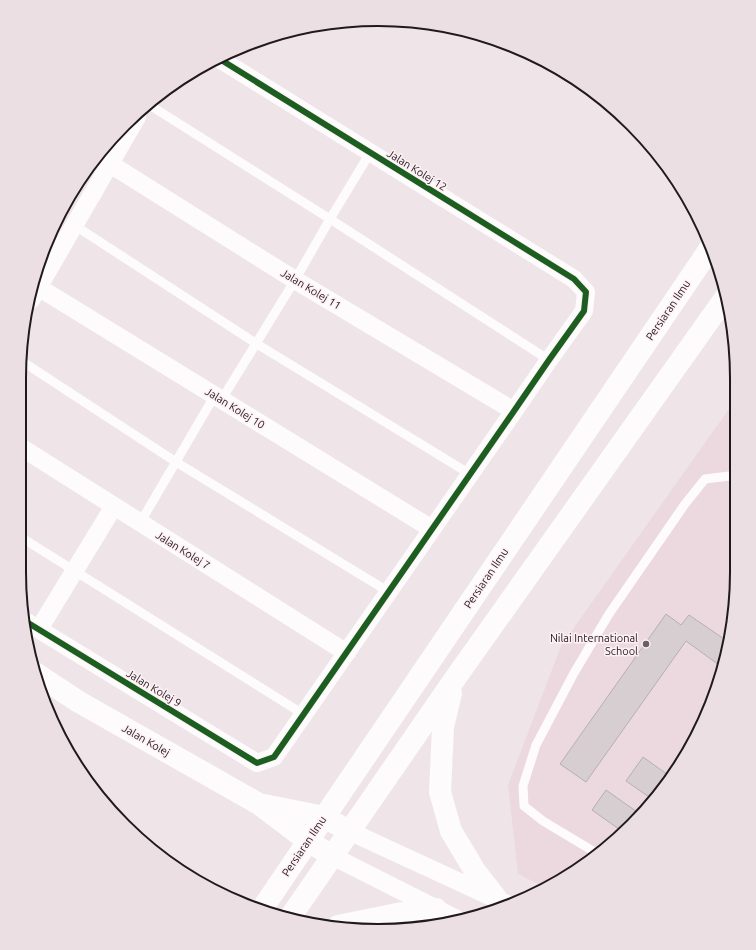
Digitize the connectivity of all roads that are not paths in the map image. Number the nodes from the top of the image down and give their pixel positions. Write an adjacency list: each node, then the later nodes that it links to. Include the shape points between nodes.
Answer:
1 (223, 61): 4 (street, Jalan Kolej 12)
2 (153, 107): 6 (lane)
3 (131, 127): 5 (street)
4 (370, 153): 6 (lane); 14 (street, Jalan Kolej 12, via 574,279 586,292 584,311)
5 (110, 164): 7 (street); 9 (street, Jalan Kolej 11)
6 (330, 219): 9 (lane); 14 (lane)
7 (74, 226): 10 (street); 13 (lane)
8 (707, 253): 34 (main road, Persiaran Ilmu)
9 (296, 280): 13 (lane); 17 (street, Jalan Kolej 11)
10 (38, 286)
11 (36, 294): 16 (street, Jalan Kolej 10)
12 (722, 303): 31 (main road)
13 (257, 344): 16 (lane); 20 (lane)
14 (549, 360): 17 (street)
15 (27, 364): 19 (lane)
16 (219, 397): 19 (lane); 24 (street, Jalan Kolej 10)
17 (514, 410): 20 (street)
18 (26, 450): 22 (street, Jalan Kolej 7)
19 (176, 462): 23 (lane); 27 (lane)
20 (470, 474): 24 (street)
21 (730, 476): 37 (lane, via 705,479 685,504 609,614 536,745 523,786 524,806 543,821)
22 (114, 506): 23 (street, Jalan Kolej 7); 26 (street)
23 (140, 523): 29 (street, Jalan Kolej 7)
24 (432, 529): 27 (street)
25 (26, 540): 26 (lane)
26 (74, 571): 28 (street); 32 (lane)
27 (389, 592): 29 (street)
28 (32, 625): 32 (street, Jalan Kolej 9, via 257,763 274,757)
29 (347, 653): 32 (street)
30 (43, 678): 33 (main road, Jalan Kolej, via 79,702)
31 (454, 680): 35 (main road); 39 (main road, via 442,727 440,792 451,831 475,871)
32 (304, 714)
33 (258, 804): 34 (main road); 36 (main road)
34 (324, 817): 35 (main road); 36 (main road, Persiaran Ilmu)
35 (350, 831): 38 (main road); 39 (street)
36 (308, 841): 38 (main road); 40 (main road, Persiaran Ilmu)
37 (592, 851)
38 (332, 856): 41 (street); 42 (main road)
39 (501, 901)
40 (265, 905)
41 (436, 909): 43 (street); 44 (main road)
42 (292, 913)
43 (451, 916)
44 (353, 923)

